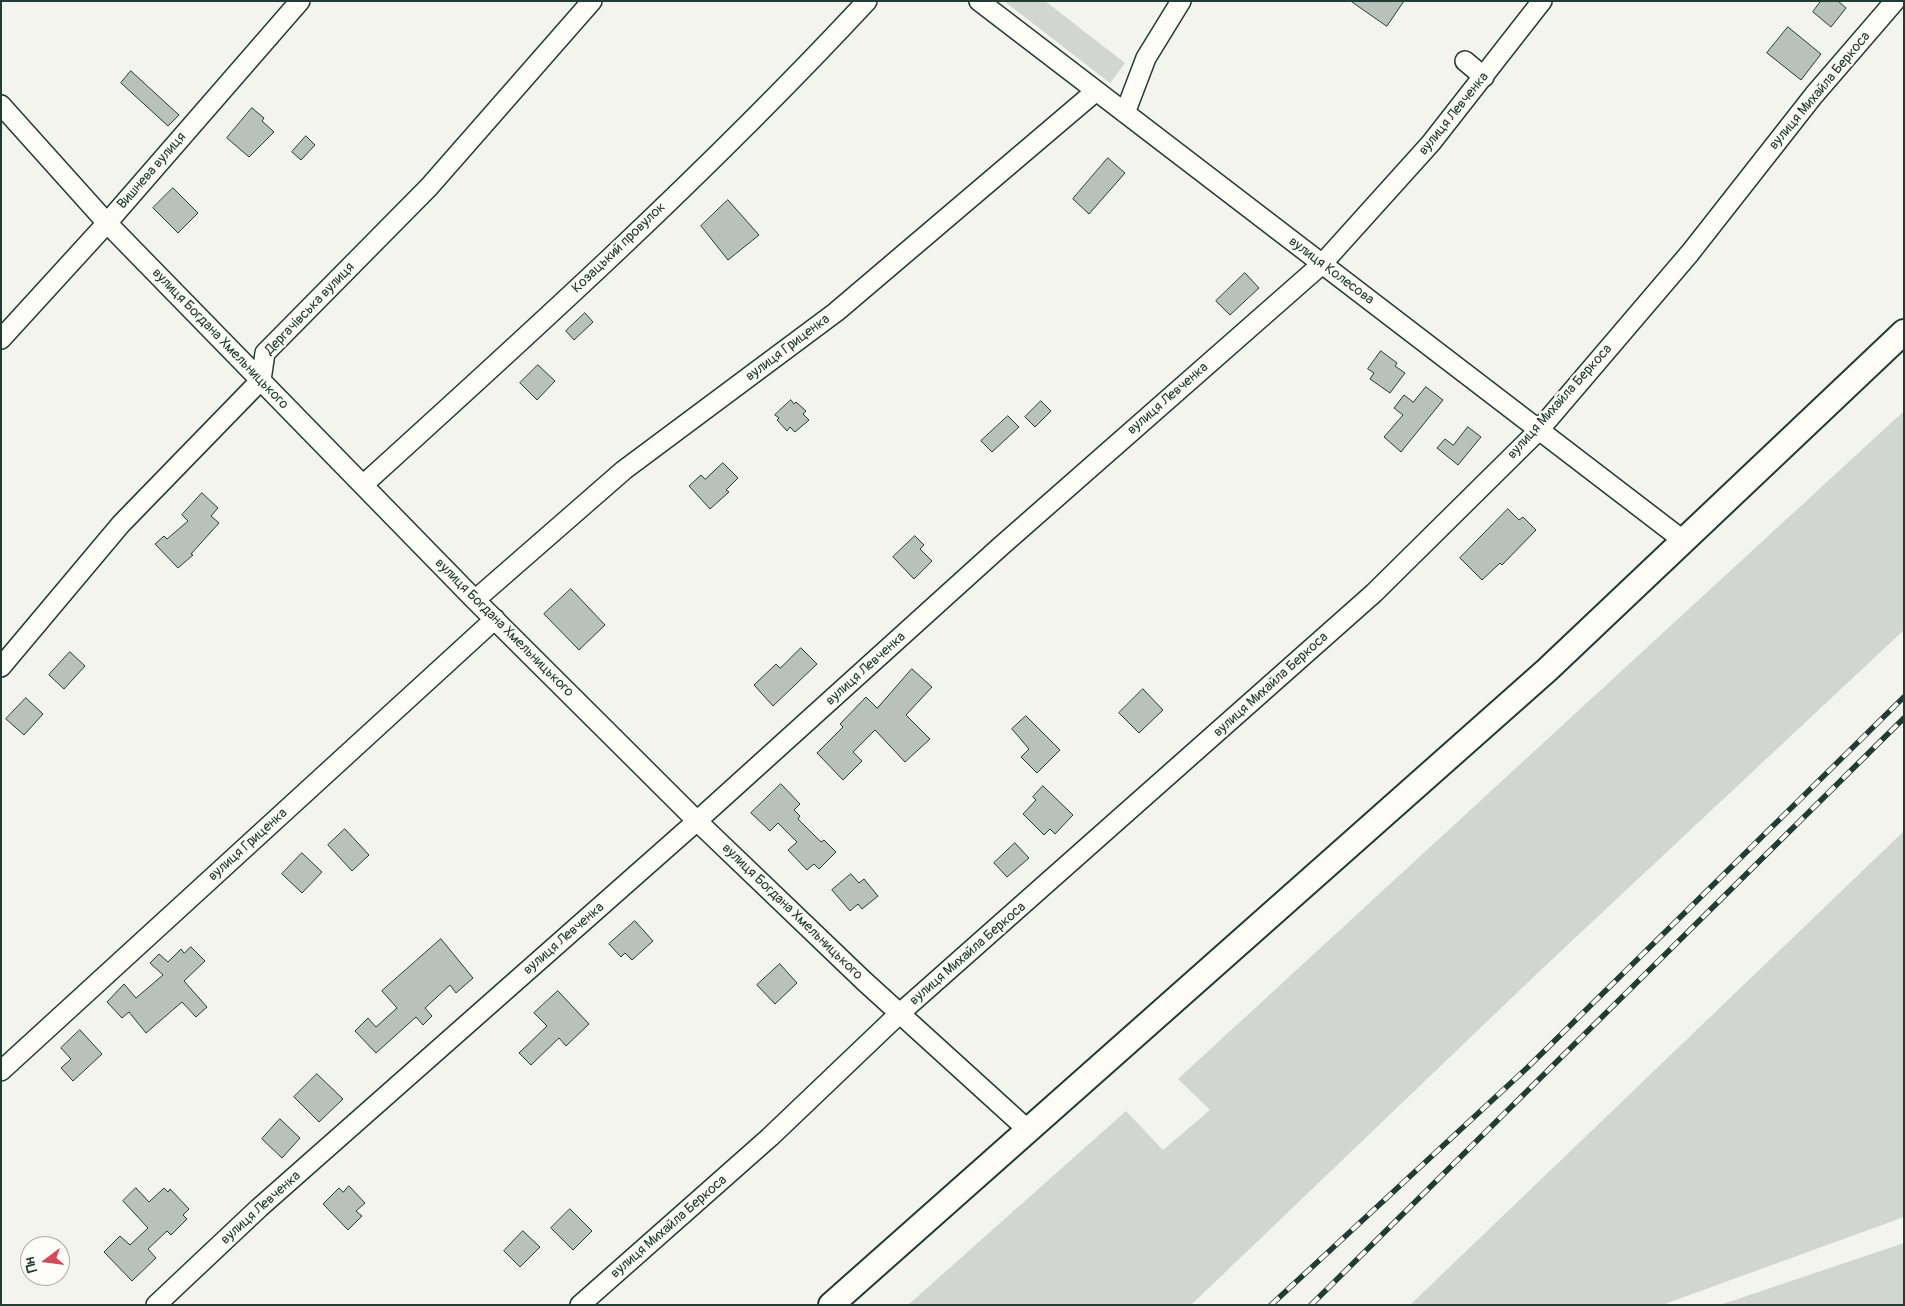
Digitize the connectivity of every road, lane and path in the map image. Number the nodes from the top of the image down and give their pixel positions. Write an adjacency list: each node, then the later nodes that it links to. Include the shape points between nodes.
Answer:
1 (300, 1): 13 (street, Вишнева вулиця)
2 (592, 1): 17 (street, Дергачівська вулиця, via 429,188 265,353)
3 (867, 1): 19 (street, Козацький провулок, via 789,85)
4 (979, 1): 10 (street, вулиця Колесова)
5 (1181, 1): 12 (street, via 1146,58)
6 (1542, 1): 9 (street, вулиця Левченка)
7 (1896, 1): 18 (street, вулиця Михайла Беркоса, via 1814,95 1690,253)
8 (1464, 60): 9 (street)
9 (1484, 77): 14 (street, вулиця Левченка, via 1431,143)
10 (1096, 91): 12 (street, вулиця Колесова); 21 (street, вулиця Гриценка, via 836,312 624,470)
11 (1, 105): 13 (street, вулиця Богдана Хмельницького)
12 (1125, 113): 14 (street, вулиця Колесова)
13 (107, 223): 16 (street, Вишнева вулиця); 17 (street, вулиця Богдана Хмельницького)
14 (1322, 264): 18 (street, вулиця Колесова); 24 (street, вулиця Левченка, via 1000,547)
15 (1904, 332): 20 (main road)
16 (1, 339)
17 (261, 380): 19 (street, вулиця Богдана Хмельницького); 23 (street, via 121,524)
18 (1538, 430): 20 (street, вулиця Колесова); 25 (street, вулиця Михайла Беркоса, via 1374,593)
19 (363, 485): 21 (street, вулиця Богдана Хмельницького)
20 (1684, 541): 27 (main road, via 1547,670)
21 (475, 600): 22 (street, вулиця Богдана Хмельницького)
22 (495, 619): 24 (street, вулиця Богдана Хмельницького); 26 (street, вулиця Гриценка)
23 (1, 667)
24 (697, 821): 25 (street, вулиця Богдана Хмельницького); 28 (street, вулиця Левченка, via 266,1202)
25 (900, 1014): 27 (street, вулиця Богдана Хмельницького); 29 (street, вулиця Михайла Беркоса, via 770,1137)
26 (1, 1071)
27 (1028, 1130): 30 (main road)
28 (156, 1305)
29 (580, 1305)
30 (831, 1305)

